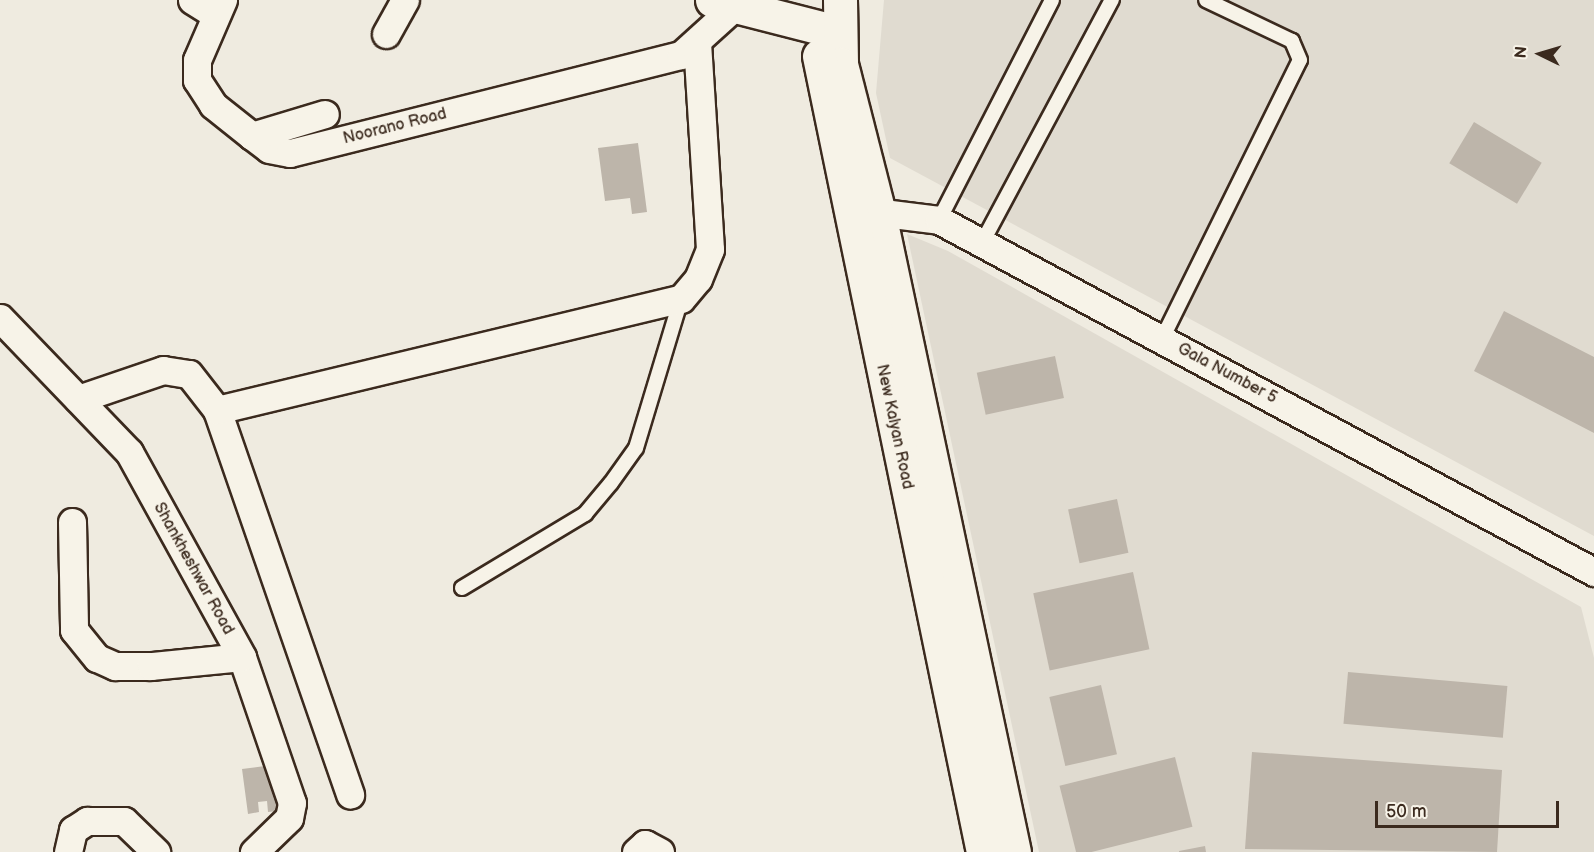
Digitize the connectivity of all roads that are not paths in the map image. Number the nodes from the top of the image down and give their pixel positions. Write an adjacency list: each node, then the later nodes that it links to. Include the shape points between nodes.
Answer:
1 (405, 0): 9 (street)
2 (840, 0): 8 (street, New Kalyan Road)
3 (1052, 0): 14 (lane)
4 (1112, 0): 15 (lane)
5 (1206, 0): 18 (lane, via 1292,41 1300,60)
6 (723, 3): 8 (street); 10 (street, Noorano Road)
7 (210, 5): 12 (street, Noorano Road, via 197,60 197,80 213,105)
8 (825, 20): 13 (street, New Kalyan Road, via 819,63)
9 (386, 34)
10 (697, 42): 12 (street, Noorano Road, via 681,55 290,153 269,149); 16 (street, via 710,249 698,279)
11 (325, 114): 12 (street)
12 (252, 136)
13 (864, 210): 14 (street, Gala Number 5); 31 (street, New Kalyan Road); 32 (street)
14 (939, 220): 15 (street, Gala Number 5)
15 (982, 243): 18 (street, Gala Number 5)
16 (681, 299): 20 (street, via 466,346); 23 (lane, via 636,448 611,483 585,514)
17 (0, 318): 19 (street, Shankheshwar Road)
18 (1162, 339): 22 (street, Gala Number 5)
19 (78, 399): 20 (street, via 163,370 189,374); 24 (street, Shankheshwar Road, via 129,452)
20 (217, 410): 25 (street)
21 (72, 522): 24 (street, via 74,630 97,658 115,666 151,666)
22 (1594, 572)
23 (462, 588)
24 (242, 657): 28 (street, Shankheshwar Road, via 292,802 289,818)
25 (350, 795)
26 (68, 852): 27 (street, via 73,830 87,821 124,821)
27 (156, 852)
28 (254, 852)
29 (636, 852): 30 (street, via 645,844)
30 (660, 852)
31 (982, 852)
32 (1014, 852)

